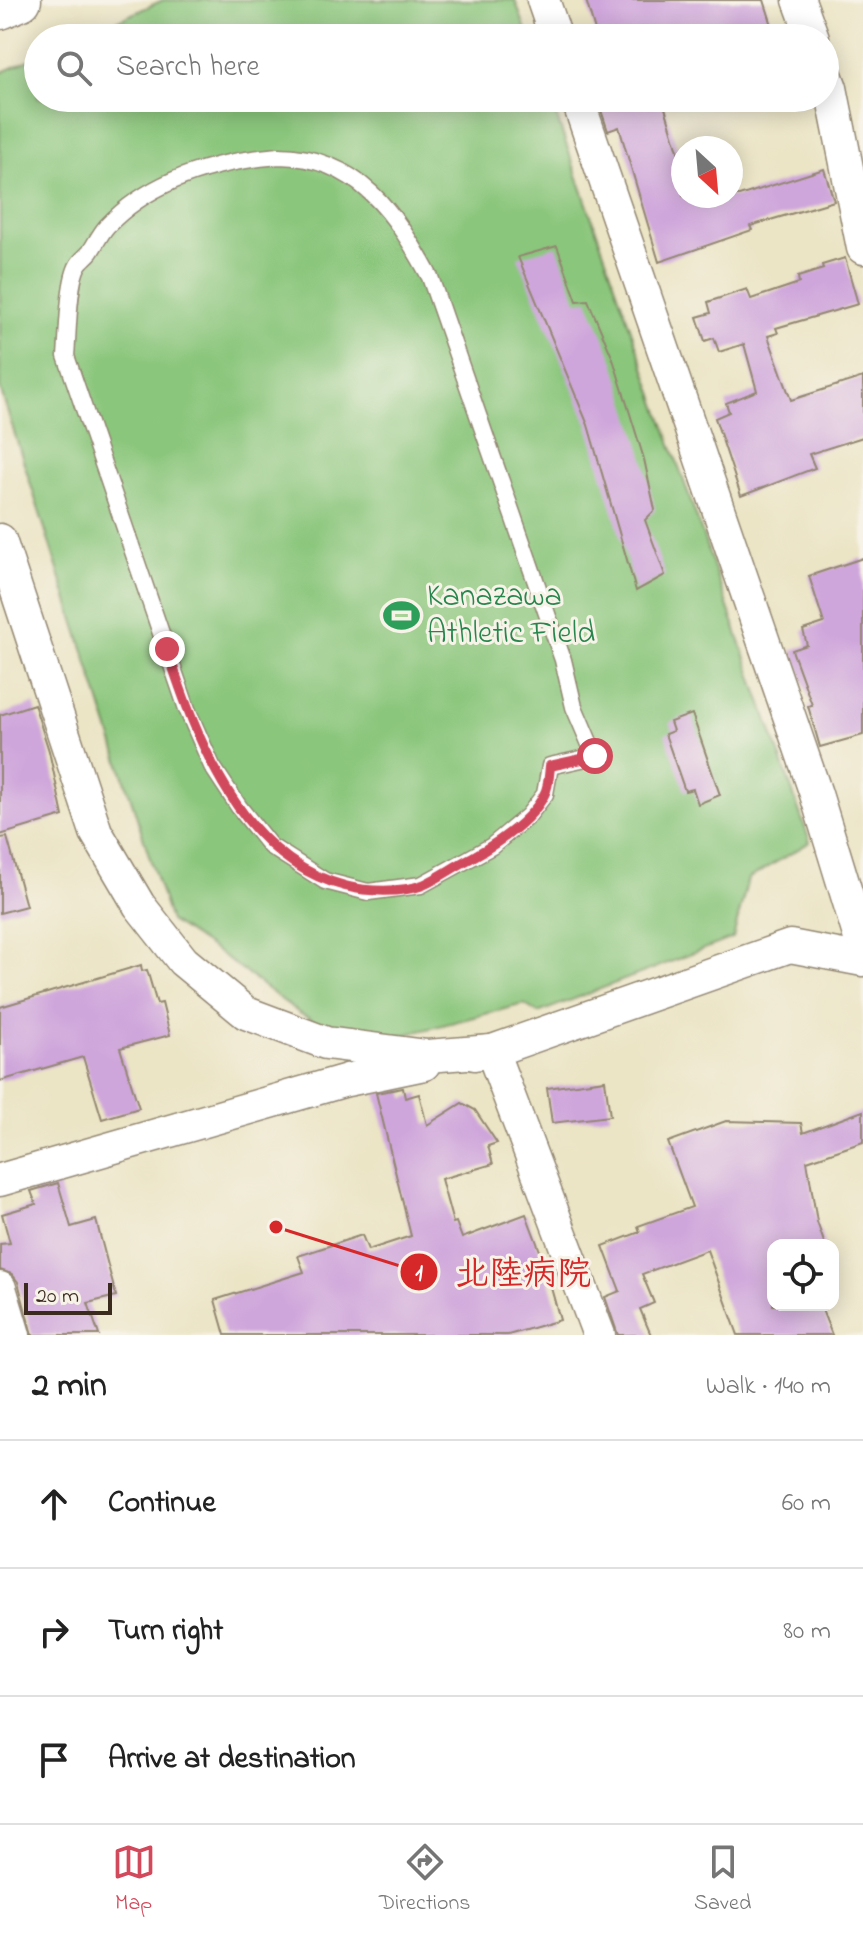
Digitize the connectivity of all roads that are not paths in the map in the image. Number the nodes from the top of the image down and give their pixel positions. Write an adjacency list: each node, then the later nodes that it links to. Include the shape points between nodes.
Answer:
1 (21, 0): 4 (street)
2 (543, 0): 5 (street)
3 (799, 0): 6 (street)
4 (0, 9)
5 (551, 24)
6 (808, 24)
7 (582, 112): 12 (street, via 816,794)
8 (836, 112): 9 (street)
9 (863, 248)
10 (0, 540): 14 (street, via 96,832 139,905 183,961 246,1013 326,1043 427,1056)
11 (167, 649): 11 (lane, via 66,356 77,266 104,229 144,195 227,162 298,156 356,179 381,200 430,277 595,756 550,766 545,794 492,846 421,885 368,892 325,881 270,846 212,766)
12 (863, 948)
13 (863, 960): 14 (street, via 790,946)
14 (492, 1051): 15 (street, via 347,1080); 18 (street)
15 (0, 1180)
16 (0, 1288): 17 (street)
17 (14, 1335)
18 (599, 1335)

